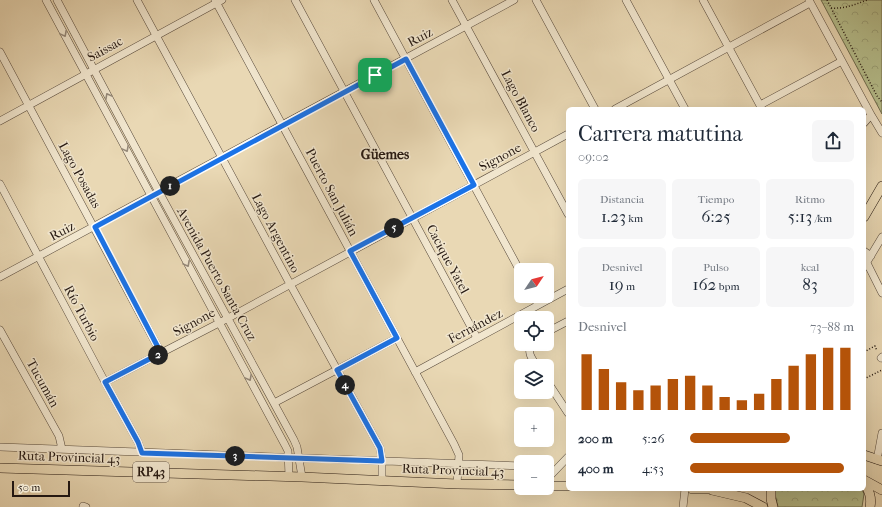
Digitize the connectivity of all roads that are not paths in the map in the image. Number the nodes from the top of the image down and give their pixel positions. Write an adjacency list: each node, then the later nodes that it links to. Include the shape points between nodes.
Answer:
1 (46, 0): 20 (street, Avenida Puerto Santa Cruz, one-way to 20)
2 (57, 0): 19 (street, Avenida Puerto Santa Cruz)
3 (138, 0): 14 (street, Lago Argentino)
4 (295, 0): 22 (street, Cacique Yatel)
5 (374, 0): 17 (street)
6 (452, 0): 13 (street, Lago Blanco)
7 (514, 0): 13 (street, Ruiz)
8 (536, 0): 24 (street)
9 (626, 0): 21 (street)
10 (703, 0): 15 (street)
11 (218, 1): 14 (street, Saissac); 31 (street, Puerto San Julián)
12 (810, 2): 15 (street); 18 (street)
13 (466, 26): 17 (street, Ruiz); 34 (street, Lago Blanco)
14 (157, 35): 19 (street, Saissac); 35 (street, Lago Argentino)
15 (730, 48): 21 (street); 27 (street)
16 (0, 52): 23 (street, Lago Posadas)
17 (406, 59): 22 (street, Ruiz); 37 (street)
18 (842, 62): 27 (street); 28 (street)
19 (93, 69): 20 (street, Saissac); 39 (street, Avenida Puerto Santa Cruz, one-way to 19)
20 (85, 74): 23 (street, Saissac); 40 (street, Avenida Puerto Santa Cruz, one-way to 40)
21 (670, 80): 25 (street); 26 (street)
22 (344, 92): 31 (street, Ruiz); 43 (street, Cacique Yatel)
23 (28, 105): 29 (street, Saissac); 44 (street, Lago Posadas)
24 (594, 107)
25 (619, 107)
26 (684, 107)
27 (761, 107)
28 (871, 115): 30 (street); 32 (street)
29 (0, 121)
30 (866, 121)
31 (282, 126): 35 (street, Ruiz); 46 (street, Puerto San Julián)
32 (882, 134)
33 (566, 135): 34 (street, Signone)
34 (535, 152): 37 (street, Signone); 41 (street, Lago Blanco)
35 (222, 157): 39 (street, Ruiz); 54 (street, Lago Argentino)
36 (0, 184): 49 (street, Río Turbio)
37 (474, 185): 43 (street, Signone); 50 (street)
38 (882, 186): 42 (main road)
39 (159, 192): 40 (street, Ruiz); 58 (street, Avenida Puerto Santa Cruz)
40 (151, 196): 44 (street, Ruiz); 60 (street, Avenida Puerto Santa Cruz, one-way to 60)
41 (566, 210)
42 (866, 214)
43 (412, 218): 46 (street, Signone); 64 (street, Cacique Yatel)
44 (95, 227): 49 (street, Ruiz); 65 (street, Lago Posadas)
45 (882, 237): 48 (street)
46 (350, 251): 54 (street, Signone); 63 (street, Puerto San Julián)
47 (866, 252): 48 (street)
48 (871, 256): 51 (street)
49 (38, 257): 53 (street, Ruiz); 68 (street, Río Turbio)
50 (516, 263)
51 (866, 264)
52 (866, 267): 56 (street)
53 (0, 278)
54 (290, 284): 58 (street, Signone); 66 (street, Lago Argentino)
55 (566, 290): 57 (street, Fernández)
56 (882, 293)
57 (538, 305): 64 (street, Fernández)
58 (227, 318): 60 (street, Signone); 70 (street, Avenida Puerto Santa Cruz)
59 (566, 322): 61 (street)
60 (219, 323): 65 (street, Signone); 77 (street, Avenida Puerto Santa Cruz, one-way to 77, via 285,445)
61 (554, 328)
62 (0, 330): 74 (street, Tucumán, via 59,436)
63 (397, 338): 66 (street); 67 (street, Puerto San Julián)
64 (477, 338): 67 (street, Fernández)
65 (161, 353): 68 (street, Signone)
66 (337, 370): 70 (street); 81 (street, Lago Argentino, via 380,448)
67 (415, 372): 82 (street, Puerto San Julián, via 454,444)
68 (105, 382): 75 (street, Río Turbio)
69 (554, 392): 71 (street)
70 (274, 403): 78 (street, Avenida Puerto Santa Cruz, via 294,440)
71 (566, 410)
72 (882, 434): 80 (street)
73 (0, 447): 74 (street)
74 (62, 449): 75 (street)
75 (142, 453): 77 (street)
76 (866, 456): 80 (main road)
77 (288, 457): 78 (street); 87 (street, Avenida Puerto Santa Cruz)
78 (299, 458): 81 (street); 88 (street, Avenida Puerto Santa Cruz)
79 (566, 460): 85 (street)
80 (880, 460)
81 (382, 461): 82 (street); 89 (street, Lago Argentino)
82 (458, 464): 83 (street); 91 (street, Puerto San Julián)
83 (514, 466)
84 (0, 468): 87 (main road, Ruta Provincial 43 / RP43)
85 (557, 468): 86 (street)
86 (554, 471)
87 (289, 476): 88 (main road, Ruta Provincial 43 / RP43)
88 (302, 477): 89 (main road, Ruta Provincial 43 / RP43)
89 (382, 480): 91 (main road, Ruta Provincial 43 / RP43)
90 (866, 482): 96 (main road)
91 (457, 484): 92 (main road, Ruta Provincial 43 / RP43)
92 (514, 485)
93 (554, 486): 94 (main road)
94 (566, 486)
95 (866, 486): 105 (main road, via 871,498)
96 (882, 490)
97 (685, 491): 102 (street)
98 (716, 491): 103 (main road, via 746,498)
99 (771, 491): 104 (main road)
100 (83, 506): 101 (street)
101 (86, 507)
102 (683, 507)
103 (763, 507)
104 (773, 507)
105 (870, 507)

